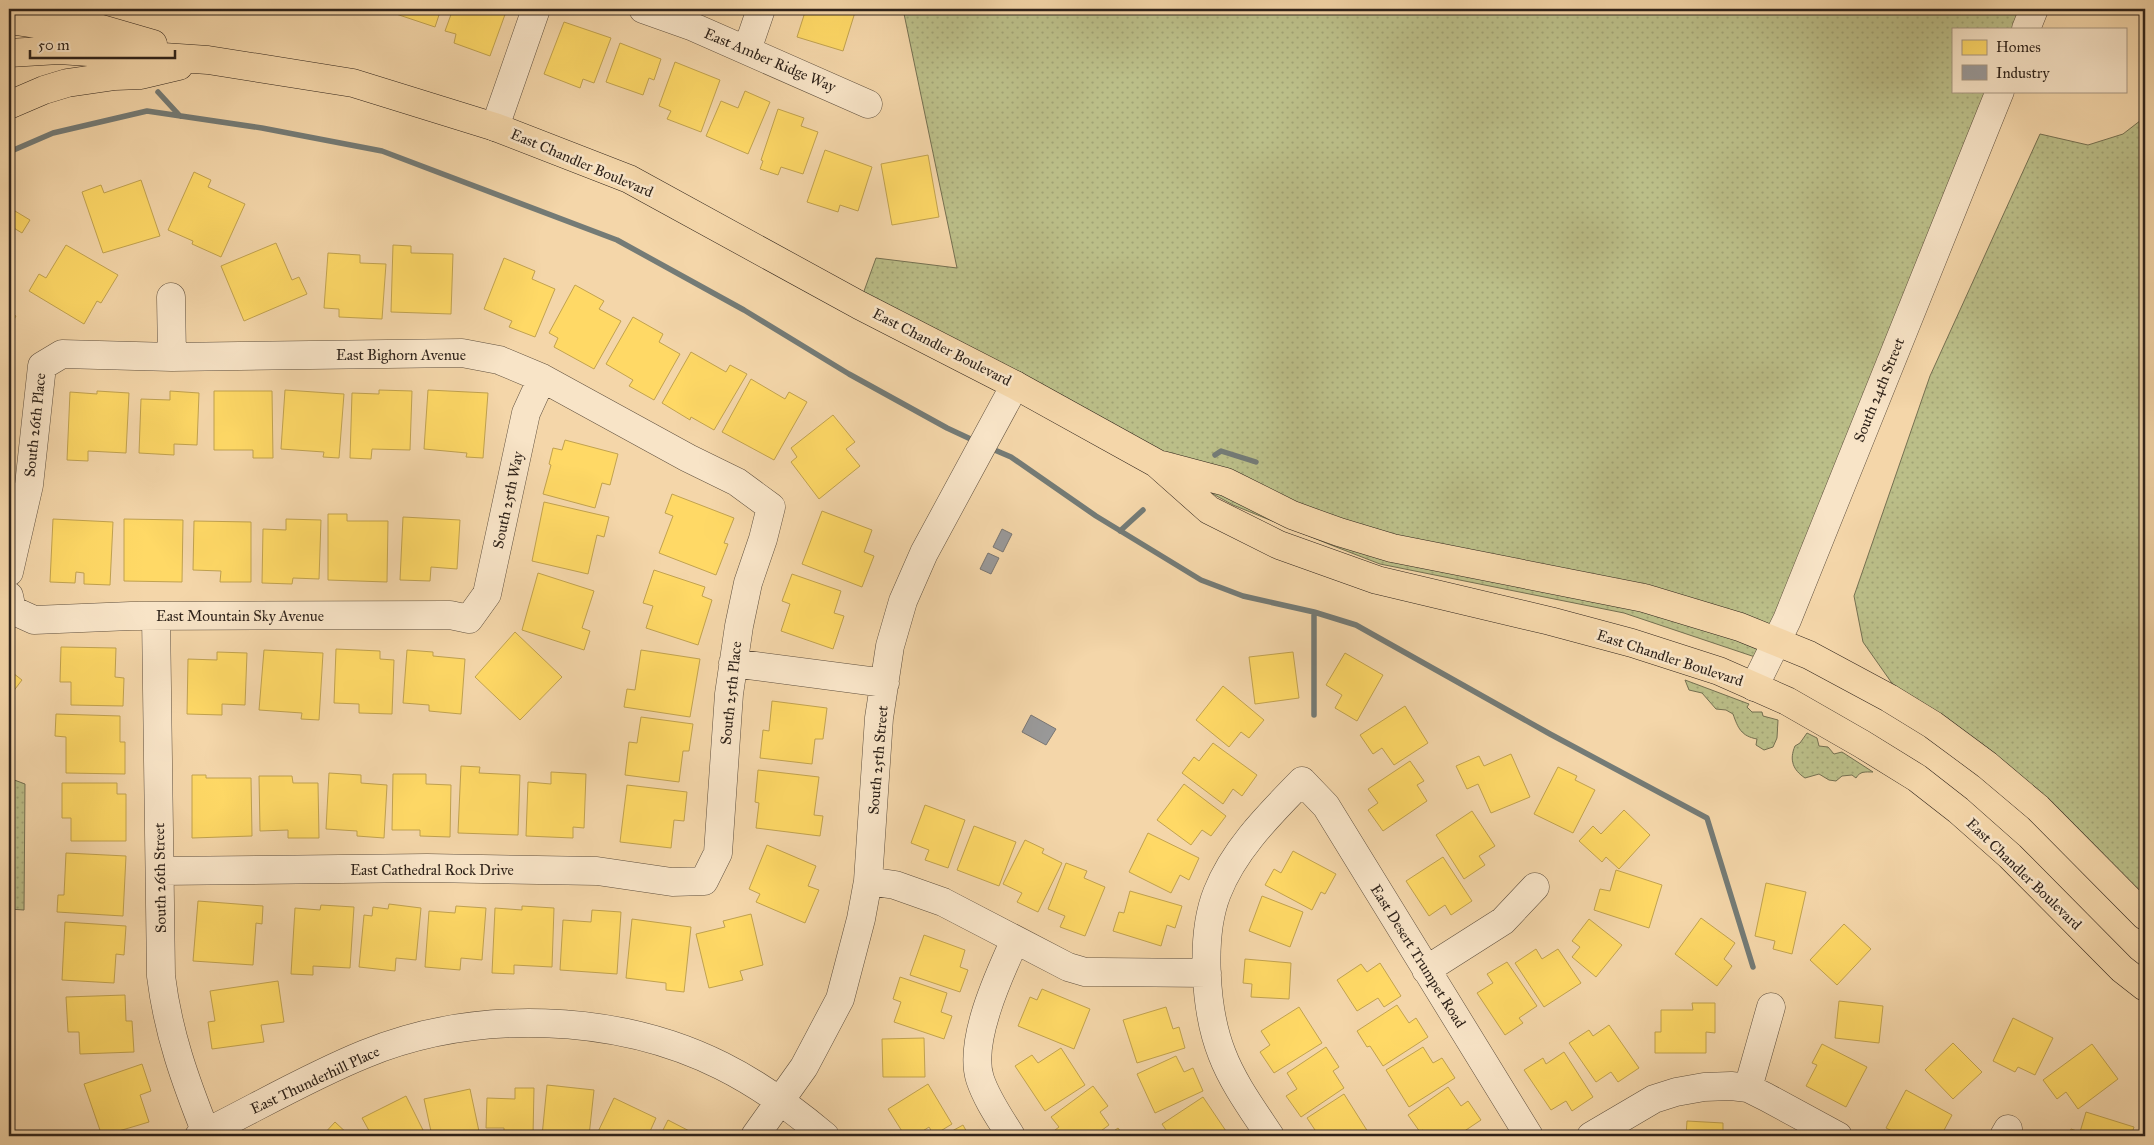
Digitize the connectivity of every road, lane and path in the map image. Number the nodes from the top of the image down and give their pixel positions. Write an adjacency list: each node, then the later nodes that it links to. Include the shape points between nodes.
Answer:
1 (536, 9): 13 (street)
2 (643, 9): 7 (street, East Amber Ridge Way)
3 (761, 9): 7 (street)
4 (2034, 9): 6 (street)
5 (9, 20): 9 (main road, via 91,26)
6 (2026, 28)
7 (747, 50): 11 (street, East Amber Ridge Way)
8 (9, 53): 9 (main road, East Chandler Boulevard, via 59,50)
9 (208, 60): 12 (main road, via 141,75 67,83); 13 (main road, East Chandler Boulevard, via 353,83)
10 (2000, 92): 25 (street, South 24th Street)
11 (868, 104)
12 (9, 105)
13 (495, 126): 18 (main road, East Chandler Boulevard, via 629,179 859,305)
14 (171, 298): 15 (street)
15 (172, 357): 16 (street, East Bighorn Avenue, via 62,354); 17 (street, East Bighorn Avenue, via 462,353 499,360)
16 (42, 366): 21 (street, South 26th Place, via 28,485)
17 (542, 378): 20 (street, East Bighorn Avenue, via 737,482); 24 (street, South 25th Way, via 526,413 487,594)
18 (1015, 385): 19 (main road, East Chandler Boulevard); 27 (street, South 25th Street, via 924,553 903,601 890,646)
19 (1156, 464): 25 (main road, East Chandler Boulevard, via 1226,482 1292,515 1383,545 1644,598 1740,627); 28 (main road, East Chandler Boulevard, via 1209,510 1279,545 1377,580 1632,644 1719,671)
20 (770, 507): 26 (street, South 25th Place, via 748,582)
21 (9, 572)
22 (10, 603): 23 (street, East Mountain Sky Avenue, via 34,620)
23 (156, 616): 24 (street, East Mountain Sky Avenue, via 450,615); 29 (street, South 26th Street)
24 (469, 619)
25 (1775, 643): 28 (street, South 24th Street); 33 (main road, East Chandler Boulevard, via 1809,655 1933,725 2038,808)
26 (733, 663): 27 (street); 30 (street, South 25th Place, via 718,853)
27 (885, 683): 31 (street, South 25th Street, via 879,718)
28 (1754, 686): 37 (main road, East Chandler Boulevard, via 1790,702 1917,778 2010,856 2122,969)
29 (160, 871): 30 (street, East Cathedral Rock Drive, via 493,869 597,871 672,882); 41 (street, South 26th Street, via 161,976 166,1010)
30 (704, 881)
31 (868, 881): 34 (street, via 895,885 943,902); 40 (street, South 25th Street, via 840,999 812,1054)
32 (1535, 887): 35 (street, via 1503,921)
33 (2145, 916)
34 (1015, 940): 36 (street, via 1052,960 1085,972); 44 (street, via 981,1030 977,1064 988,1098)
35 (1426, 970): 36 (street, East Desert Trumpet Road, via 1326,806 1302,781 1256,830 1231,866 1217,894 1209,930); 46 (street, East Desert Trumpet Road)
36 (1207, 972): 45 (street, via 1213,1028 1222,1056)
37 (2145, 987)
38 (1771, 1008): 39 (street)
39 (1748, 1088): 47 (street, via 1704,1087 1676,1092 1636,1108); 48 (street)
40 (780, 1101): 41 (street, East Thunderhill Place, via 720,1065 655,1040 602,1028 510,1023 411,1039 365,1054); 42 (street, South 25th Street); 43 (street, East Thunderhill Place)
41 (203, 1135)
42 (755, 1136)
43 (825, 1136)
44 (1011, 1136)
45 (1270, 1136)
46 (1529, 1136)
47 (1591, 1136)
48 (1838, 1136)

